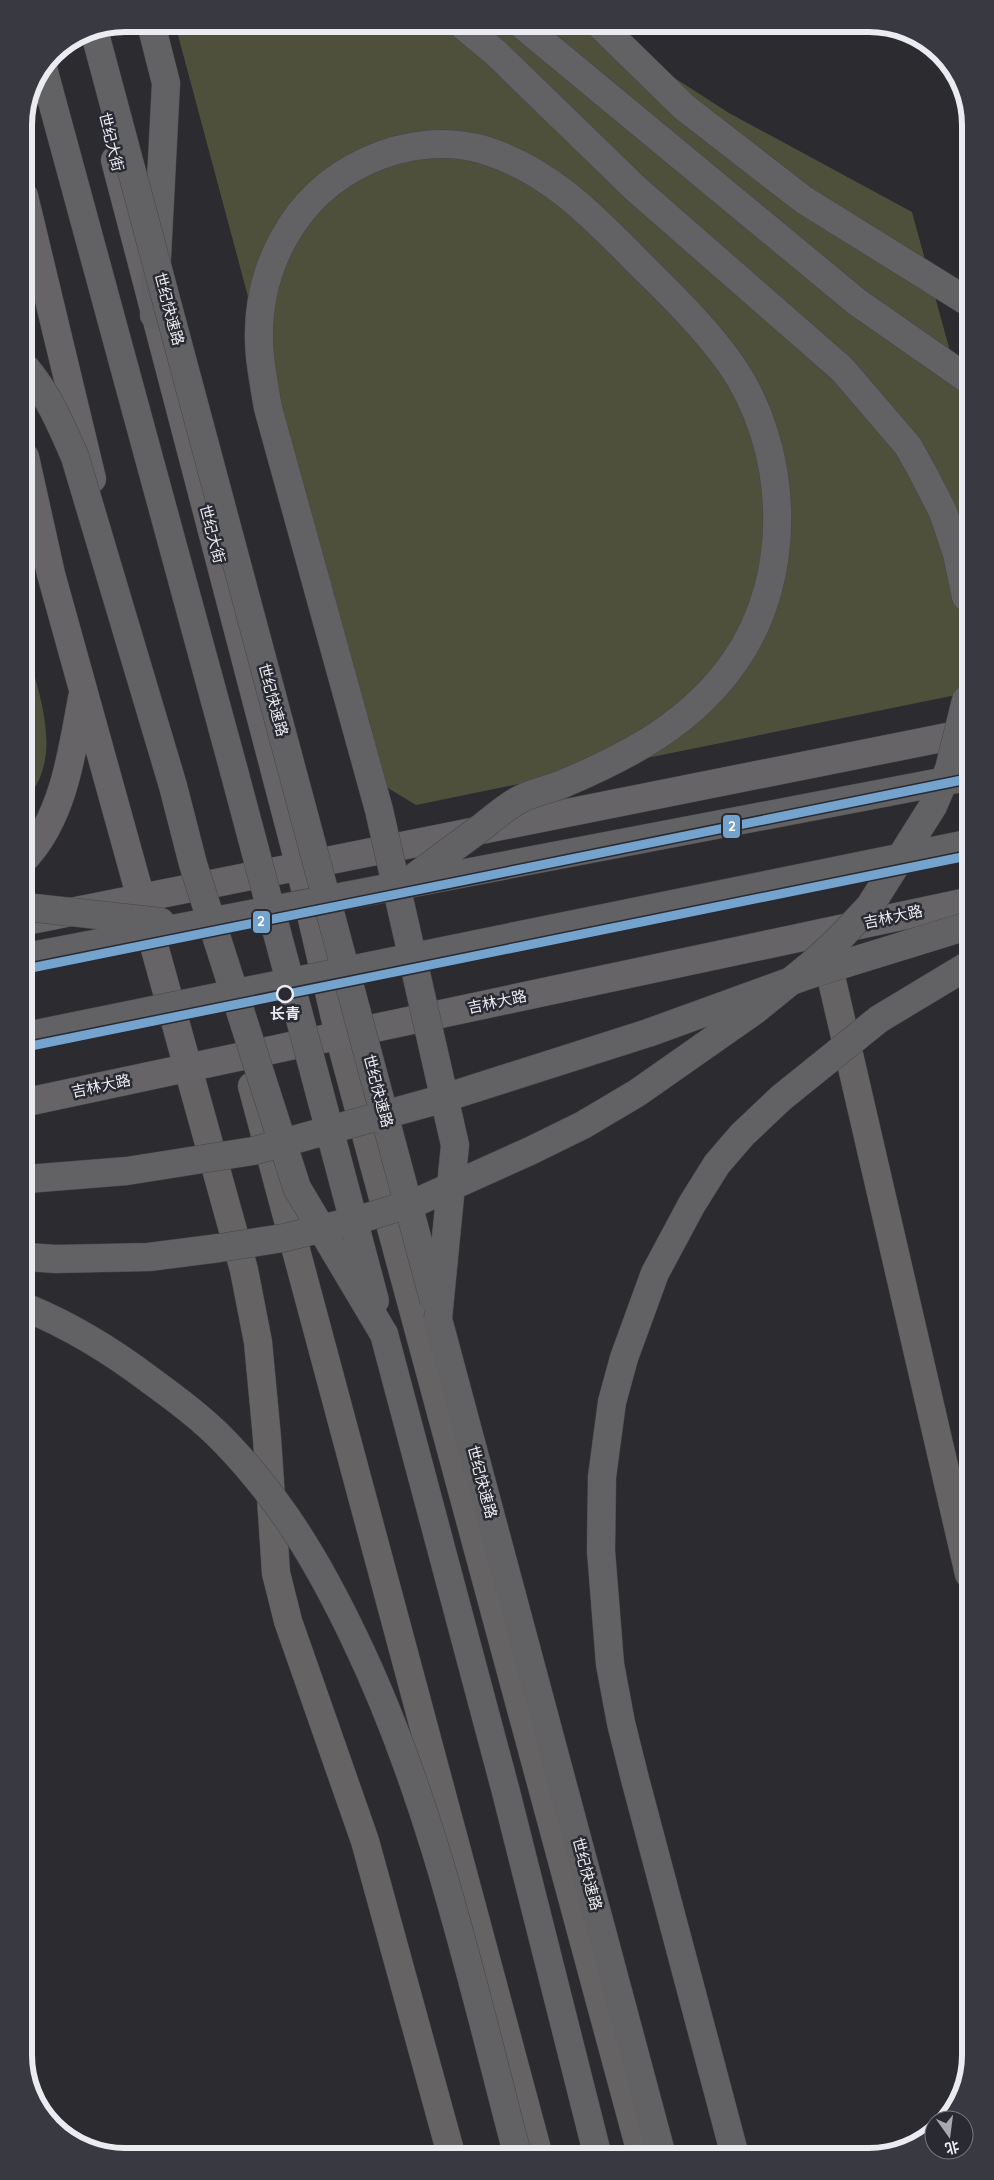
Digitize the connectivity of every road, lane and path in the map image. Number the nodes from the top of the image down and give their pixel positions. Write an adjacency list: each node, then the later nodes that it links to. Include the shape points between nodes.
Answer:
1 (153, 32): 10 (highway, via 166,83)
2 (471, 32): 14 (highway, via 636,189 842,369 908,446 922,470 943,512)
3 (531, 33): 11 (highway, via 857,302)
4 (608, 33): 9 (highway, via 684,107 804,200)
5 (96, 37): 41 (highway, 世纪快速路, bridge)
6 (85, 42): 10 (main road, 世纪大街)
7 (46, 77): 42 (highway, bridge)
8 (33, 233): 23 (main road)
9 (962, 298)
10 (154, 315): 21 (main road, 世纪大街)
11 (962, 375)
12 (33, 377): 42 (highway, bridge, via 56,413 75,457 173,786 193,864 298,1188)
13 (33, 492): 15 (main road, via 51,574)
14 (962, 577)
15 (83, 689): 20 (main road, via 74,744 60,797); 24 (main road)
16 (962, 716): 39 (highway, bridge, via 949,769 933,806 870,906 819,958 754,1011 683,1062 590,1120 419,1201 342,1224 284,1238 150,1257)
17 (962, 734): 21 (main road)
18 (962, 778): 22 (highway, bridge)
19 (962, 845): 33 (highway, bridge)
20 (33, 849)
21 (300, 867): 23 (main road); 34 (main road, 世纪大街)
22 (405, 884): 28 (highway, bridge); 41 (highway, bridge, via 518,800 560,786 626,756 690,712 727,672 749,637 770,580 776,542 776,496 760,419 730,363 696,322 565,191 504,158 454,145 406,147 384,154 334,179 293,221 275,253 262,299 260,330 268,408 379,810 455,1145)
23 (191, 888): 24 (main road); 35 (main road)
24 (141, 898): 27 (main road); 36 (main road)
25 (962, 903): 30 (main road, 吉林大路)
26 (33, 908): 28 (highway, bridge)
27 (33, 920)
28 (188, 925): 31 (highway, bridge)
29 (962, 928): 38 (highway, bridge, via 805,976 648,1033 438,1100 253,1151 127,1171)
30 (821, 932): 34 (main road, 吉林大路); 43 (street)
31 (33, 956)
32 (962, 969): 50 (highway, bridge, via 879,1019 781,1098 717,1164 655,1273 624,1358 612,1402 602,1477 601,1551 610,1664 635,1780)
33 (33, 1035)
34 (339, 1036): 35 (main road, 吉林大路); 48 (street)
35 (244, 1056): 36 (main road, 吉林大路); 46 (street)
36 (188, 1068): 37 (main road, 吉林大路); 44 (street, via 244,1270 258,1342 276,1573 288,1621 365,1841)
37 (32, 1101)
38 (32, 1179)
39 (32, 1257)
40 (32, 1311): 45 (highway, bridge, via 124,1360 191,1412 249,1469 311,1552 367,1665 404,1753 446,1884)
41 (438, 1319): 49 (highway, 世纪快速路)
42 (384, 1334): 47 (highway, via 506,1792)
43 (962, 1544)
44 (449, 2147)
45 (516, 2148)
46 (537, 2148)
47 (596, 2148)
48 (639, 2148)
49 (660, 2148)
50 (733, 2148)

